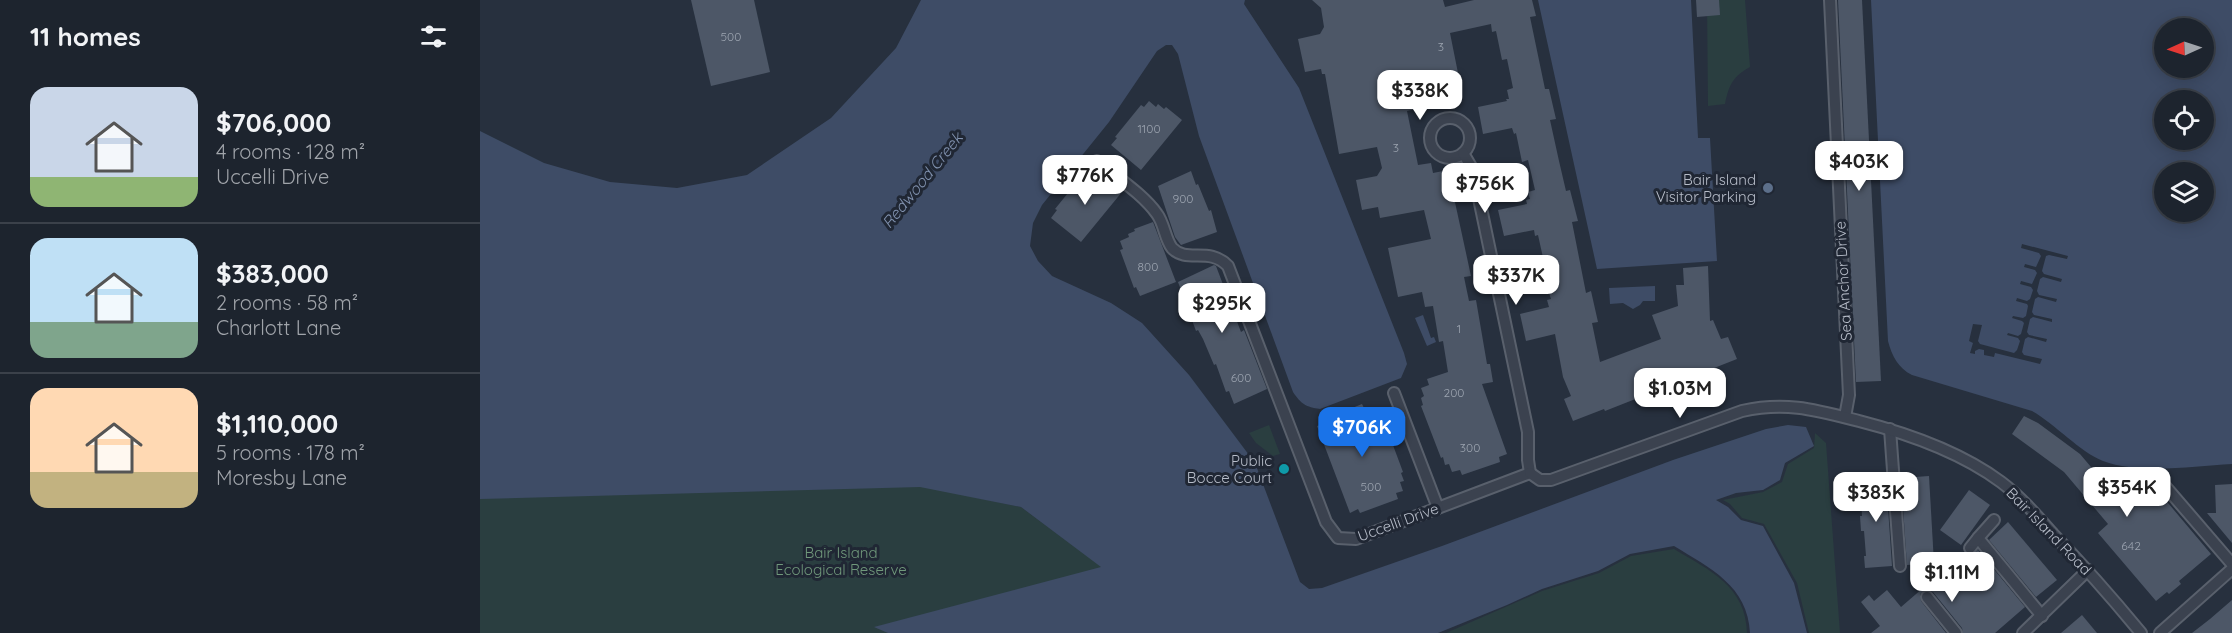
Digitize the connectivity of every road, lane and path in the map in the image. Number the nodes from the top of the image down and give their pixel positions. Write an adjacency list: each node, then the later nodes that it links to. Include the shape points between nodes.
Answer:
1 (1830, 0): 5 (street, Sea Anchor Drive, via 1849,396)
2 (1463, 153): 7 (street, via 1473,170 1528,432)
3 (1097, 161): 9 (street, Uccelli Drive, via 1149,204 1159,216 1172,247 1186,255 1214,256 1228,266 1332,532 1338,538 1356,539)
4 (1394, 393): 9 (street)
5 (1845, 417): 6 (street, Bair Island Road); 7 (street, Bair Island Road, via 1793,406 1757,408 1551,480 1540,480)
6 (1890, 429): 14 (street); 16 (street, Bair Island Road, via 1959,458 2000,482)
7 (1530, 473): 9 (street, Uccelli Drive)
8 (2165, 486): 13 (street)
9 (1438, 508)
10 (1994, 519): 11 (street)
11 (1978, 538): 12 (street); 18 (street)
12 (1970, 548)
13 (2232, 564)
14 (1900, 566)
15 (2232, 569): 22 (street)
16 (2088, 570): 18 (street); 21 (street, Bair Island Road)
17 (1927, 597): 19 (street)
18 (2042, 616): 20 (street)
19 (1956, 633)
20 (2024, 633)
21 (2141, 633)
22 (2160, 633)

